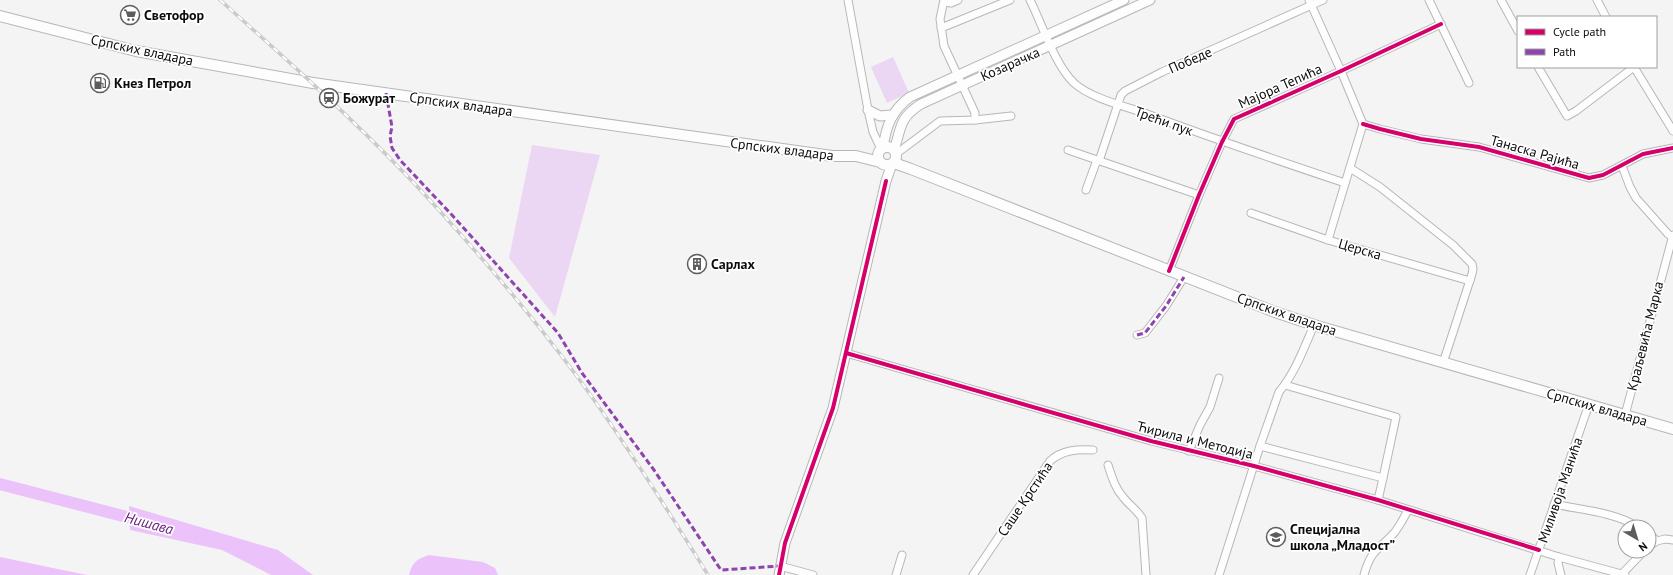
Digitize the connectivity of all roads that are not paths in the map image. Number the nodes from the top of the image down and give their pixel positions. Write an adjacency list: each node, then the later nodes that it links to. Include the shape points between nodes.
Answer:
1 (848, 0): 28 (street)
2 (958, 0): 11 (street, via 951,3)
3 (1010, 0): 16 (street)
4 (1030, 0): 18 (street, Трећи пук)
5 (1124, 0): 18 (street, Козарачка)
6 (1150, 0): 19 (street, Козарачка)
7 (1323, 0): 12 (street, Победе)
8 (1430, 0): 15 (street)
9 (1501, 0): 17 (street)
10 (1596, 0): 14 (street)
11 (944, 1): 16 (street)
12 (1310, 3): 23 (street); 27 (street, Победе, via 1125,91)
13 (0, 16): 37 (main road, Српских владара, via 136,51 313,83 832,156 856,156 872,152)
14 (1605, 16)
15 (1441, 24): 23 (street, Мајора Тепића); 25 (street)
16 (941, 28): 24 (street, via 944,46)
17 (1517, 29)
18 (1047, 36): 19 (street, Трећи пук); 24 (street, Козарачка)
19 (1051, 45): 26 (street, Козарачка); 27 (street, Трећи пук, via 1064,71 1076,84 1094,95)
20 (1539, 68): 21 (street, via 1567,116)
21 (1633, 68)
22 (1635, 68): 33 (street)
23 (1341, 71): 32 (street); 34 (street, Мајора Тепића, via 1237,116)
24 (957, 75): 26 (street); 29 (street, Козарачка, via 910,97)
25 (1469, 83)
26 (963, 86): 31 (street); 37 (street, Козарачка, via 921,104 908,113)
27 (1119, 104): 34 (street, Трећи пук); 38 (street, Победе)
28 (868, 110): 29 (street, via 880,116); 37 (street, via 873,132)
29 (891, 115): 37 (street, Козарачка, via 886,128)
30 (1011, 116): 31 (street)
31 (975, 120): 37 (street, via 940,121)
32 (1363, 124): 39 (street, Танаска Рајића, via 1421,139 1479,147 1589,178 1598,177); 40 (street)
33 (1673, 131)
34 (1222, 142): 41 (street, Трећи пук); 43 (street, Мајора Тепића)
35 (1673, 148): 39 (street, Танаска Рајића, via 1644,154)
36 (1068, 150): 38 (street)
37 (888, 157): 47 (main road, Српских владара); 52 (street, via 886,181)
38 (1098, 160): 42 (street, Победе); 43 (street)
39 (1622, 166): 45 (street, via 1636,198 1668,234)
40 (1350, 168): 41 (street); 49 (street, via 1380,187 1463,253 1473,266)
41 (1345, 183): 46 (street)
42 (1086, 190)
43 (1199, 195): 47 (street, Мајора Тепића)
44 (1251, 213): 46 (street, Церска)
45 (1673, 236): 57 (street, Краљевића Марка)
46 (1328, 240): 49 (street, Церска)
47 (1170, 271): 48 (main road, Српских владара)
48 (1184, 277): 50 (main road, Српских владара); 51 (street, via 1145,334)
49 (1470, 281): 53 (street)
50 (1314, 326): 53 (main road, Српских владара); 55 (street)
51 (1136, 336)
52 (846, 353): 61 (street, Ћирила и Методија); 75 (street, via 833,408 785,543)
53 (1443, 363): 56 (main road, Српских владара)
54 (1219, 378): 61 (street, via 1210,407)
55 (1285, 385): 59 (street, via 1279,392); 64 (street, via 1396,417)
56 (1589, 404): 57 (main road, Српских владара); 66 (street, Миливоја Манића)
57 (1625, 415): 58 (main road, Српских владара)
58 (1673, 429)
59 (1260, 446): 63 (street); 64 (street)
60 (1093, 450): 78 (street, Саше Крстића, via 1065,451 1050,460)
61 (1189, 450): 63 (street, Ћирила и Методија)
62 (1108, 465): 79 (street, via 1116,488 1142,518)
63 (1254, 466): 65 (street, Ћирила и Методија); 80 (street)
64 (1383, 478): 65 (street)
65 (1378, 500): 67 (street, Ћирила и Методија)
66 (1554, 504): 68 (street); 71 (street, Миливоја Манића)
67 (1408, 510): 71 (street, Ћирила и Методија); 81 (street, via 1394,532 1374,552)
68 (1619, 519)
69 (1657, 540): 70 (street)
70 (1673, 540)
71 (1539, 550): 73 (street, Ћирила и Методија); 82 (street, Миливоја Манића)
72 (902, 555): 77 (street)
73 (1559, 556): 83 (street); 84 (street, Ћирила и Методија)
74 (1637, 559): 84 (street)
75 (779, 571): 76 (street)
76 (813, 575)
77 (896, 575)
78 (973, 575)
79 (1146, 575)
80 (1219, 575)
81 (1364, 575)
82 (1530, 575)
83 (1561, 575)
84 (1622, 575)

